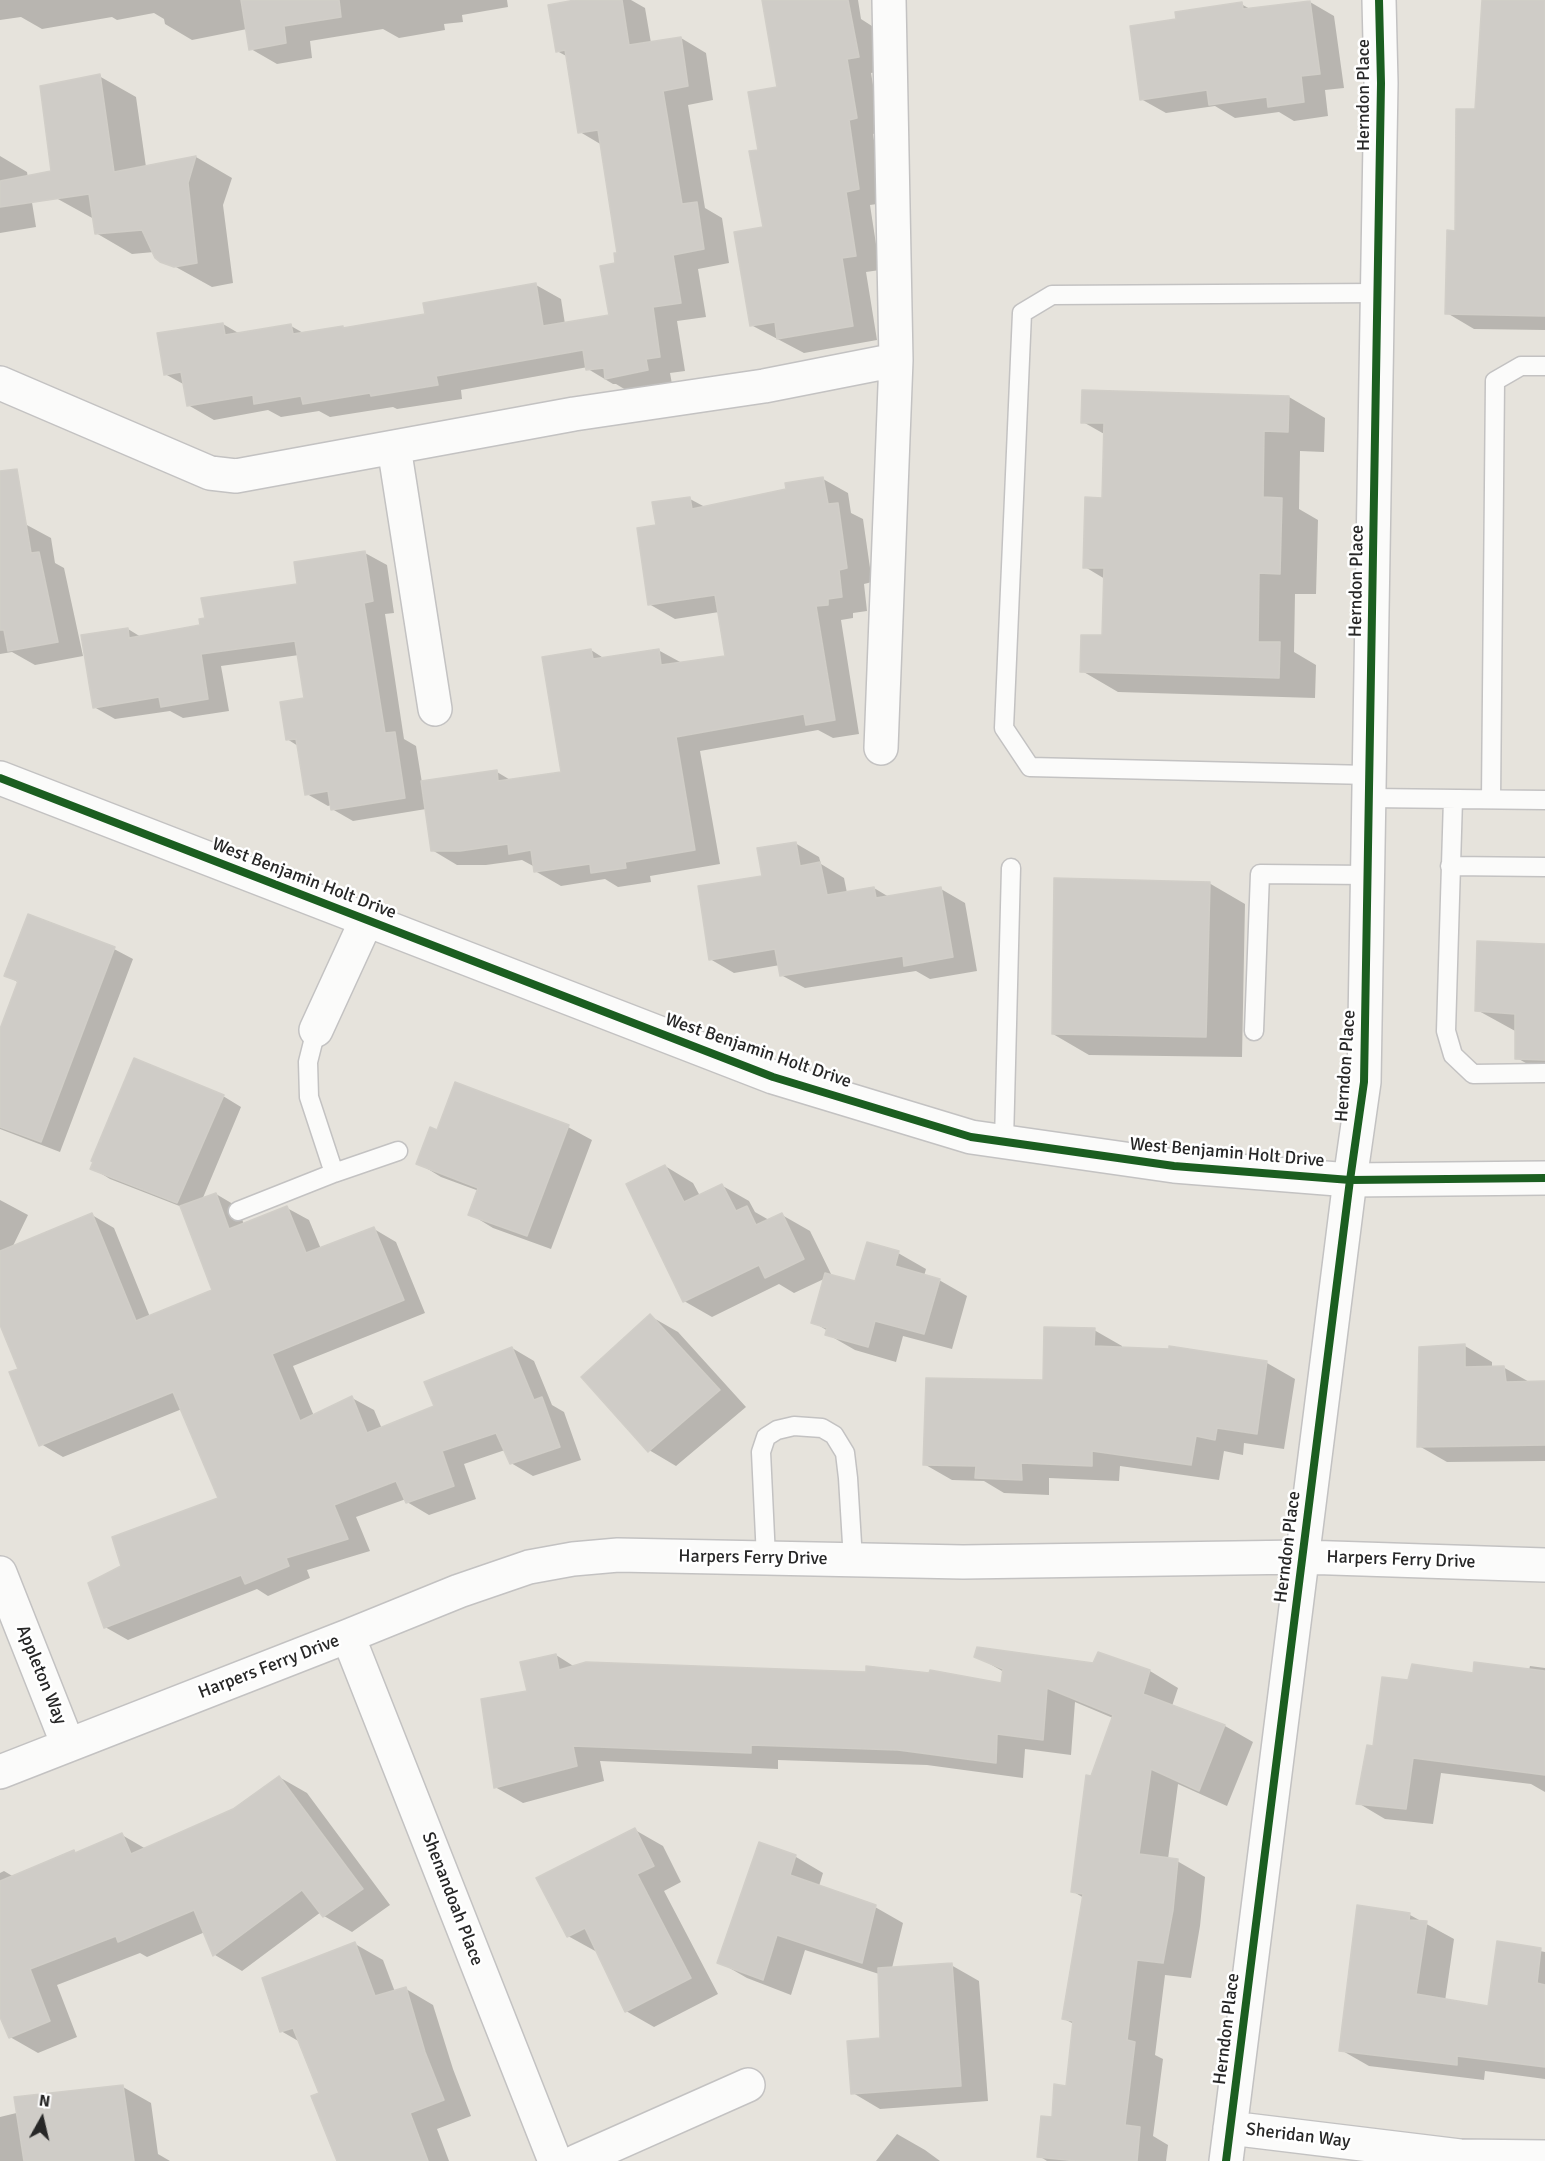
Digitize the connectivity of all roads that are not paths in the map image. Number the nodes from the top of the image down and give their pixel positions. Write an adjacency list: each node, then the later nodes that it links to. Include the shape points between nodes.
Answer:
1 (889, 0): 4 (street)
2 (1379, 0): 3 (street, Herndon Place)
3 (1377, 293): 11 (street, Herndon Place); 11 (lane, via 1052,295 1022,313 1004,728 1030,767)
4 (896, 360): 7 (street, via 764,386 574,414); 9 (street)
5 (1545, 366): 13 (lane, via 1521,366 1495,381)
6 (0, 383): 7 (street, via 210,473 236,476)
7 (394, 447): 8 (street)
8 (435, 709)
9 (881, 748)
10 (0, 778): 19 (street, West Benjamin Holt Drive)
11 (1370, 786): 12 (lane); 18 (street, Herndon Place)
12 (1453, 799): 13 (lane); 15 (lane)
13 (1491, 799): 14 (lane)
14 (1545, 800)
15 (1450, 866): 16 (lane); 22 (lane, via 1446,1031 1453,1055 1473,1074)
16 (1545, 867)
17 (1011, 868): 23 (lane)
18 (1368, 875): 21 (lane, via 1260,874); 27 (street, Herndon Place, via 1364,1082)
19 (367, 920): 20 (street, West Benjamin Holt Drive); 23 (street, West Benjamin Holt Drive, via 773,1077 971,1137)
20 (316, 1030): 25 (lane, via 308,1062 309,1097)
21 (1254, 1031)
22 (1545, 1073)
23 (1004, 1141): 27 (street, West Benjamin Holt Drive, via 1174,1166)
24 (398, 1151): 25 (lane)
25 (334, 1173): 28 (lane)
26 (1545, 1178): 27 (street, West Benjamin Holt Drive)
27 (1350, 1180): 29 (street, Herndon Place)
28 (238, 1211)
29 (1302, 1557): 31 (street, Harpers Ferry Drive); 32 (street, Harpers Ferry Drive); 38 (street, Herndon Place)
30 (765, 1558): 31 (street, Harpers Ferry Drive); 31 (lane, via 762,1452 766,1437 794,1426 822,1428 834,1435 845,1454); 34 (street, Harpers Ferry Drive, via 618,1555 529,1567)
31 (853, 1560)
32 (1545, 1564)
33 (0, 1573): 35 (street, Appleton Way)
34 (348, 1636): 35 (street, Harpers Ferry Drive); 40 (street, Shenandoah Place)
35 (68, 1745): 36 (street, Harpers Ferry Drive)
36 (0, 1772)
37 (748, 2085): 41 (street)
38 (1230, 2128): 39 (street, Sheridan Way, via 1460,2156); 42 (street, Herndon Place)
39 (1545, 2157)
40 (555, 2161)
41 (577, 2161)
42 (1226, 2161)

